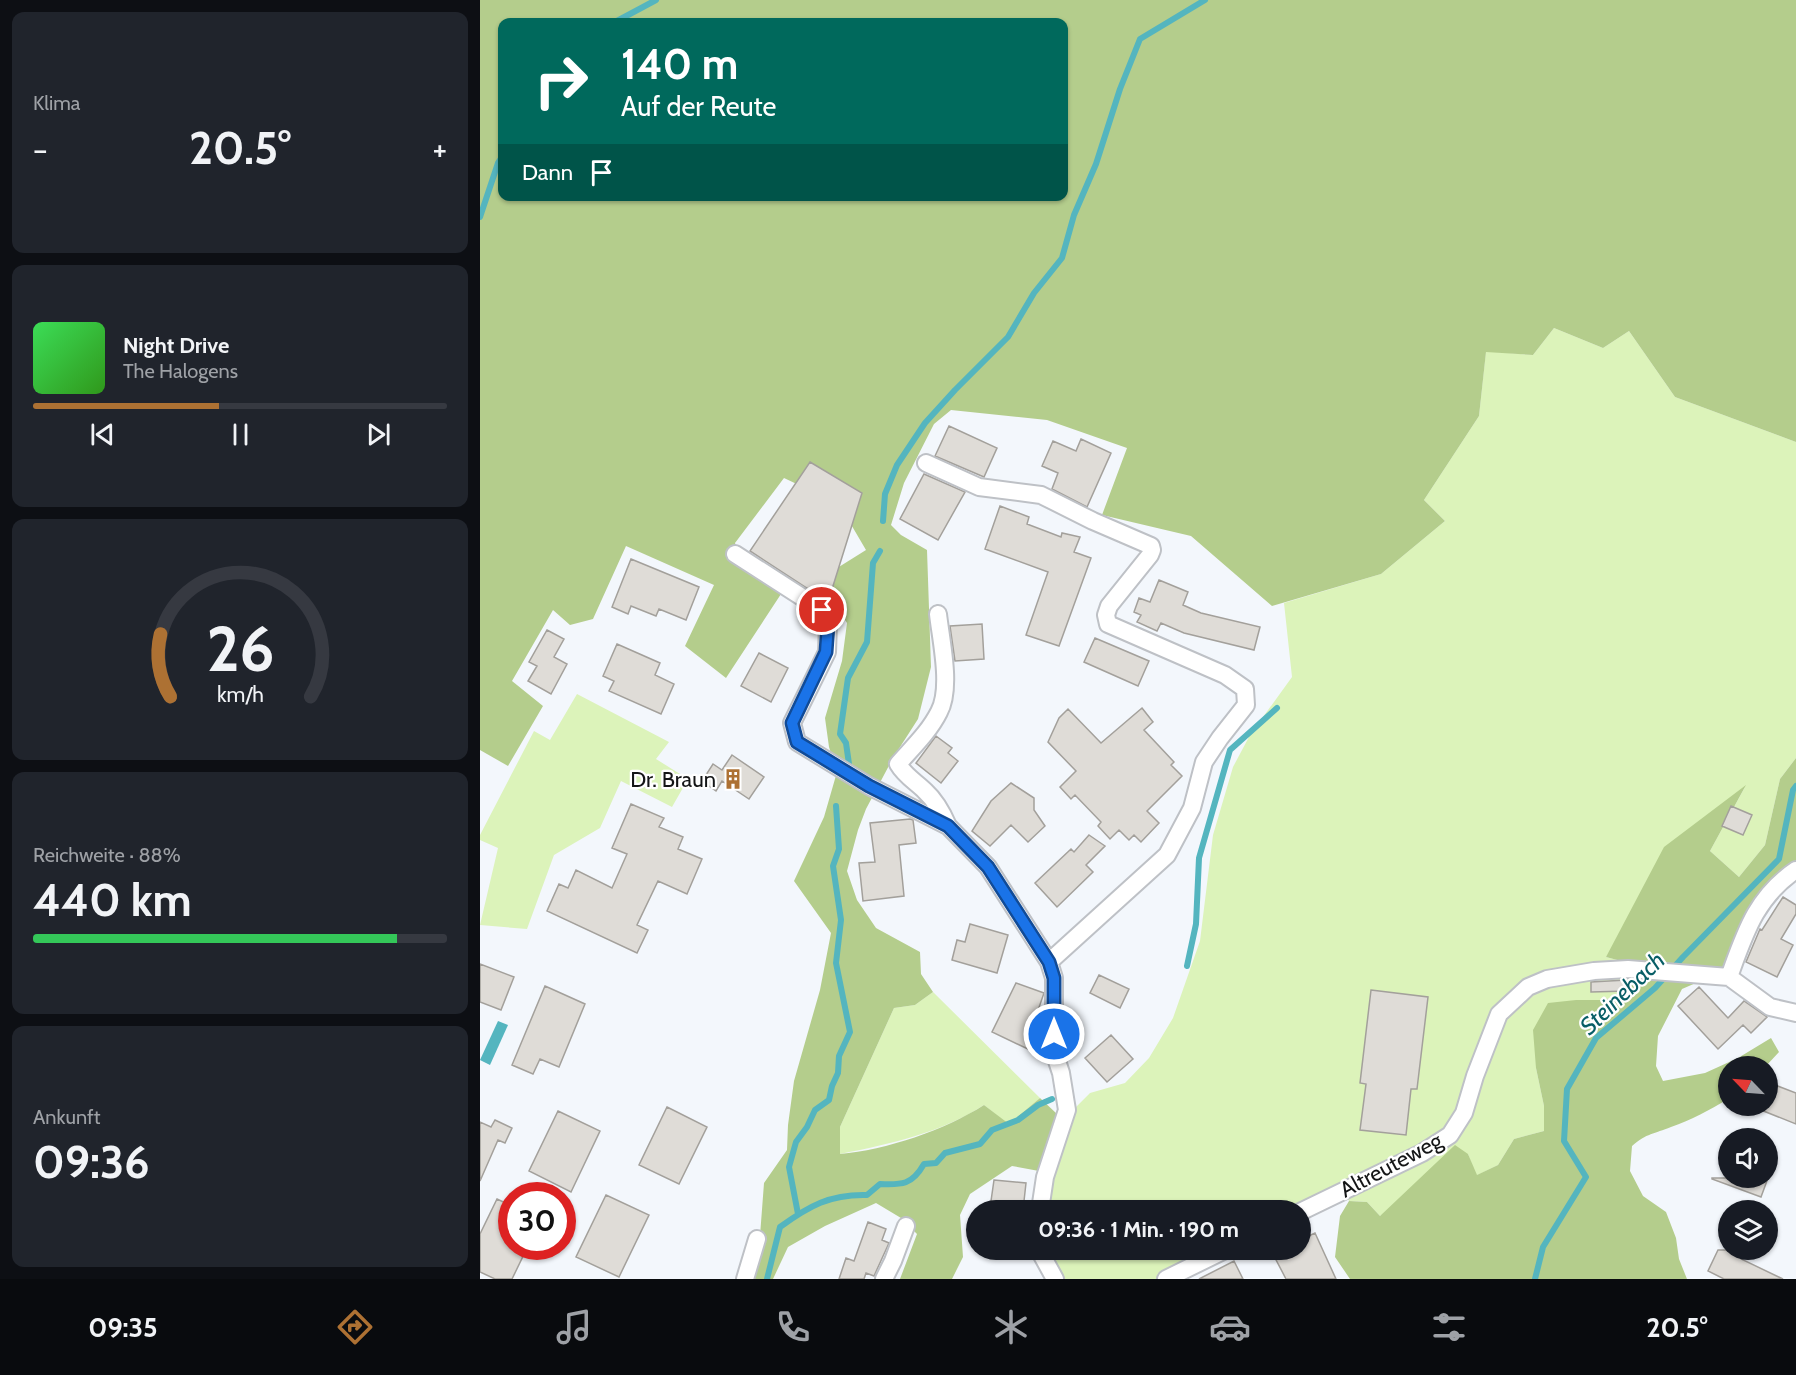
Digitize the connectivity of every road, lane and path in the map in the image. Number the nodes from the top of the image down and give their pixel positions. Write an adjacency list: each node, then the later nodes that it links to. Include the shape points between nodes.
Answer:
1 (926, 463): 6 (street, via 979,487 1041,495 1151,546 1150,555 1109,606 1108,624 1225,675 1245,689 1246,705 1204,762 1192,808 1167,855)
2 (735, 554): 4 (street, via 822,610 828,624 826,652 792,723 797,742 869,786)
3 (938, 614): 4 (street, via 945,689 940,711 898,764 941,808)
4 (948, 826): 6 (street, via 988,867)
5 (1796, 870): 7 (street, via 1782,879 1756,910)
6 (1049, 962): 10 (street, via 1054,978 1054,1052 1068,1110 1045,1177)
7 (1729, 976): 8 (street, via 1770,1007); 11 (street, Altreuteweg, via 1628,969 1547,979 1528,987 1499,1014 1464,1113 1450,1135 1422,1153)
8 (1796, 1013): 9 (street)
9 (1796, 1019)
10 (1042, 1200)
11 (1311, 1207)
12 (906, 1226): 17 (street)
13 (757, 1239): 16 (street)
14 (1045, 1260): 18 (street)
15 (1205, 1260): 19 (street)
16 (745, 1279)
17 (884, 1279)
18 (1055, 1279)
19 (1166, 1279)

